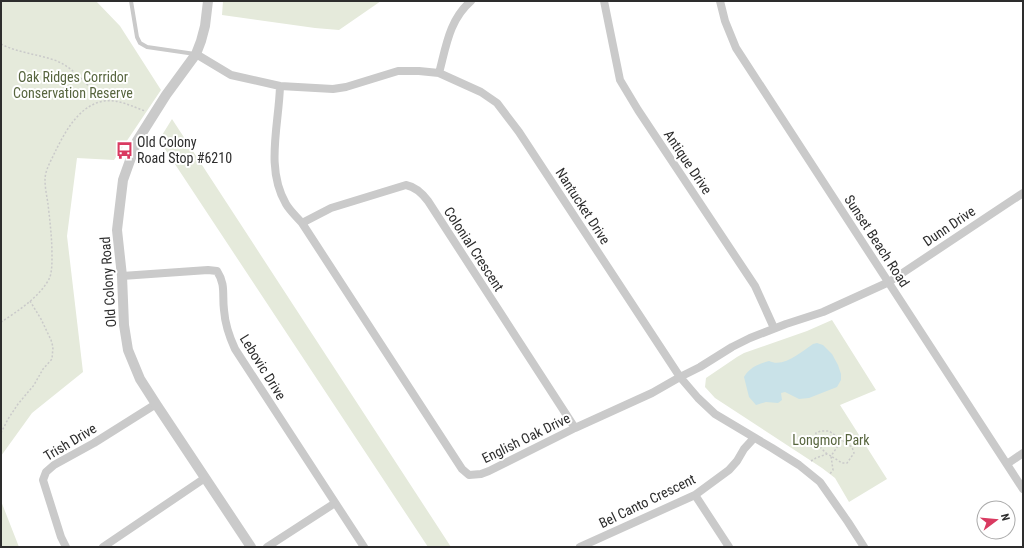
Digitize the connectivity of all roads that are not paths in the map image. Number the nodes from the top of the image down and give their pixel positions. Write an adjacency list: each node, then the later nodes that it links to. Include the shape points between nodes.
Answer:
1 (131, 1): 6 (lane, via 136,36 141,44)
2 (208, 1): 6 (street, Old Colony Road, via 205,26)
3 (471, 1): 7 (street, via 453,22)
4 (604, 1): 13 (street, Antique Drive, via 620,80 755,286)
5 (720, 1): 12 (street, Sunset Beach Road, via 736,48)
6 (196, 54): 8 (street, Nantucket Drive, via 231,75); 11 (street, Old Colony Road, via 137,141 124,180 117,230)
7 (439, 73): 8 (street, Nantucket Drive, via 398,71 333,88); 14 (street, Nantucket Drive, via 481,92 497,103 509,117)
8 (280, 86): 10 (street, English Oak Drive, via 274,162 277,184 287,205)
9 (1023, 193): 12 (street, Dunn Drive)
10 (302, 223): 16 (street, Colonial Crescent, via 331,208 406,185 416,188 428,201); 16 (street, English Oak Drive, via 462,469 469,475 489,471)
11 (122, 276): 15 (street, Old Colony Road, via 128,350 140,379); 23 (street, Lebovic Drive, via 217,271 223,280 227,331 235,349)
12 (889, 282): 13 (street, English Oak Drive, via 823,312); 19 (street, Sunset Beach Road)
13 (774, 328): 14 (street, English Oak Drive, via 732,347)
14 (680, 377): 16 (street, English Oak Drive, via 652,393); 17 (street, Nantucket Drive, via 715,414)
15 (156, 404): 20 (street, Old Colony Road); 24 (street, Trish Drive, via 46,472 43,480 60,537)
16 (575, 428)
17 (754, 438): 22 (street, Bel Canto Crescent, via 729,470); 31 (street, Nantucket Drive, via 799,465 820,482)
18 (1023, 453): 19 (street)
19 (1007, 464): 21 (street, Sunset Beach Road)
20 (205, 478): 25 (street); 26 (street, Old Colony Road)
21 (1023, 490)
22 (695, 495): 29 (street, Bel Canto Crescent); 30 (street)
23 (335, 503): 27 (street); 28 (street, Lebovic Drive)
24 (66, 547)
25 (103, 547)
26 (251, 547)
27 (267, 547)
28 (364, 547)
29 (580, 547)
30 (729, 547)
31 (864, 547)

